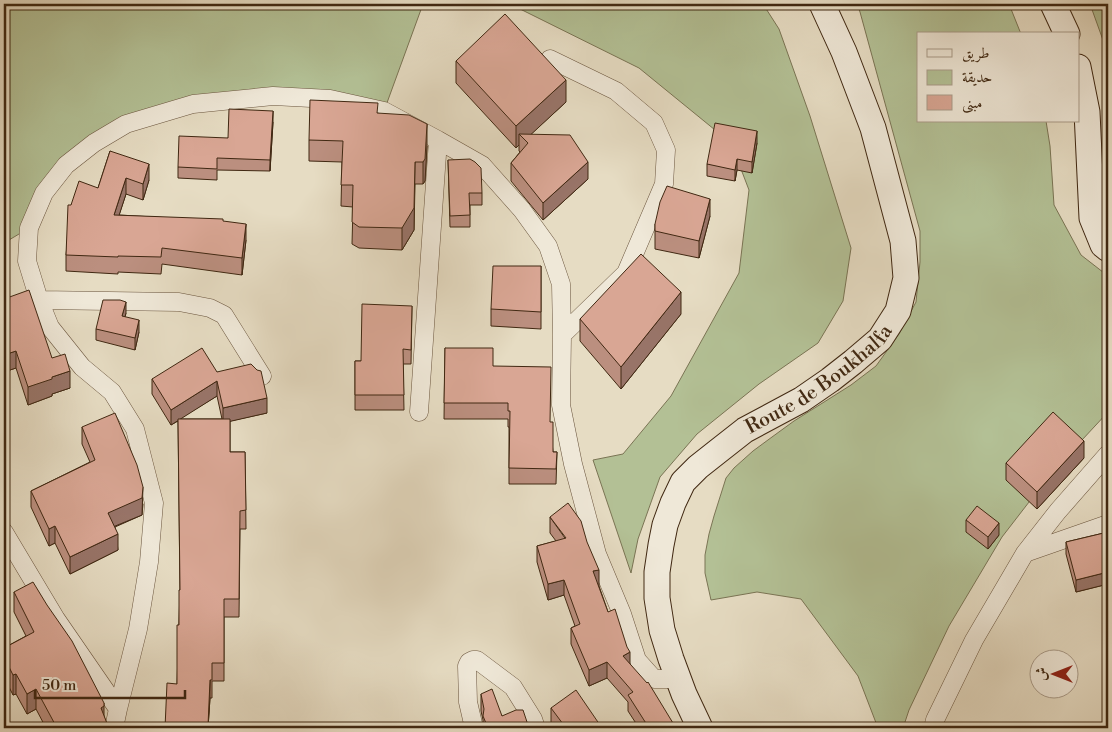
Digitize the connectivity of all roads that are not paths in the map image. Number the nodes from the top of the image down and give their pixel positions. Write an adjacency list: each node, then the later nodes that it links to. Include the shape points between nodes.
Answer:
1 (822, 4): 16 (main road, Route de Boukhalfa, via 873,128 903,242 906,278 898,311 880,339 801,400 745,430 683,482 665,525 657,572 662,630)
2 (1053, 4): 3 (main road)
3 (1066, 32)
4 (550, 60): 9 (street, via 616,91 654,123 666,150 664,184 626,272)
5 (1080, 72): 7 (main road, via 1087,112 1092,218)
6 (438, 140): 8 (street, via 384,111 330,99 273,96 193,104 126,124 66,165 44,193 29,228 27,261); 9 (street, via 482,165 522,210 548,246 561,284); 11 (street)
7 (1108, 250)
8 (38, 300): 10 (street, via 179,302 210,308 224,315); 17 (street, via 50,327 82,367 112,392 135,429 154,503 138,629)
9 (562, 334): 16 (street, via 561,404 573,464 598,554 637,660 654,678)
10 (262, 376)
11 (419, 412)
12 (1108, 454): 15 (street)
13 (1108, 524): 15 (street)
14 (4, 532): 17 (street, via 56,620)
15 (1025, 553): 22 (street, via 974,640)
16 (678, 679): 21 (main road, Route de Boukhalfa)
17 (118, 709): 18 (street)
18 (114, 728)
19 (474, 728): 20 (street, via 468,702 467,666 473,660 512,687)
20 (536, 728)
21 (700, 728)
22 (933, 728)

